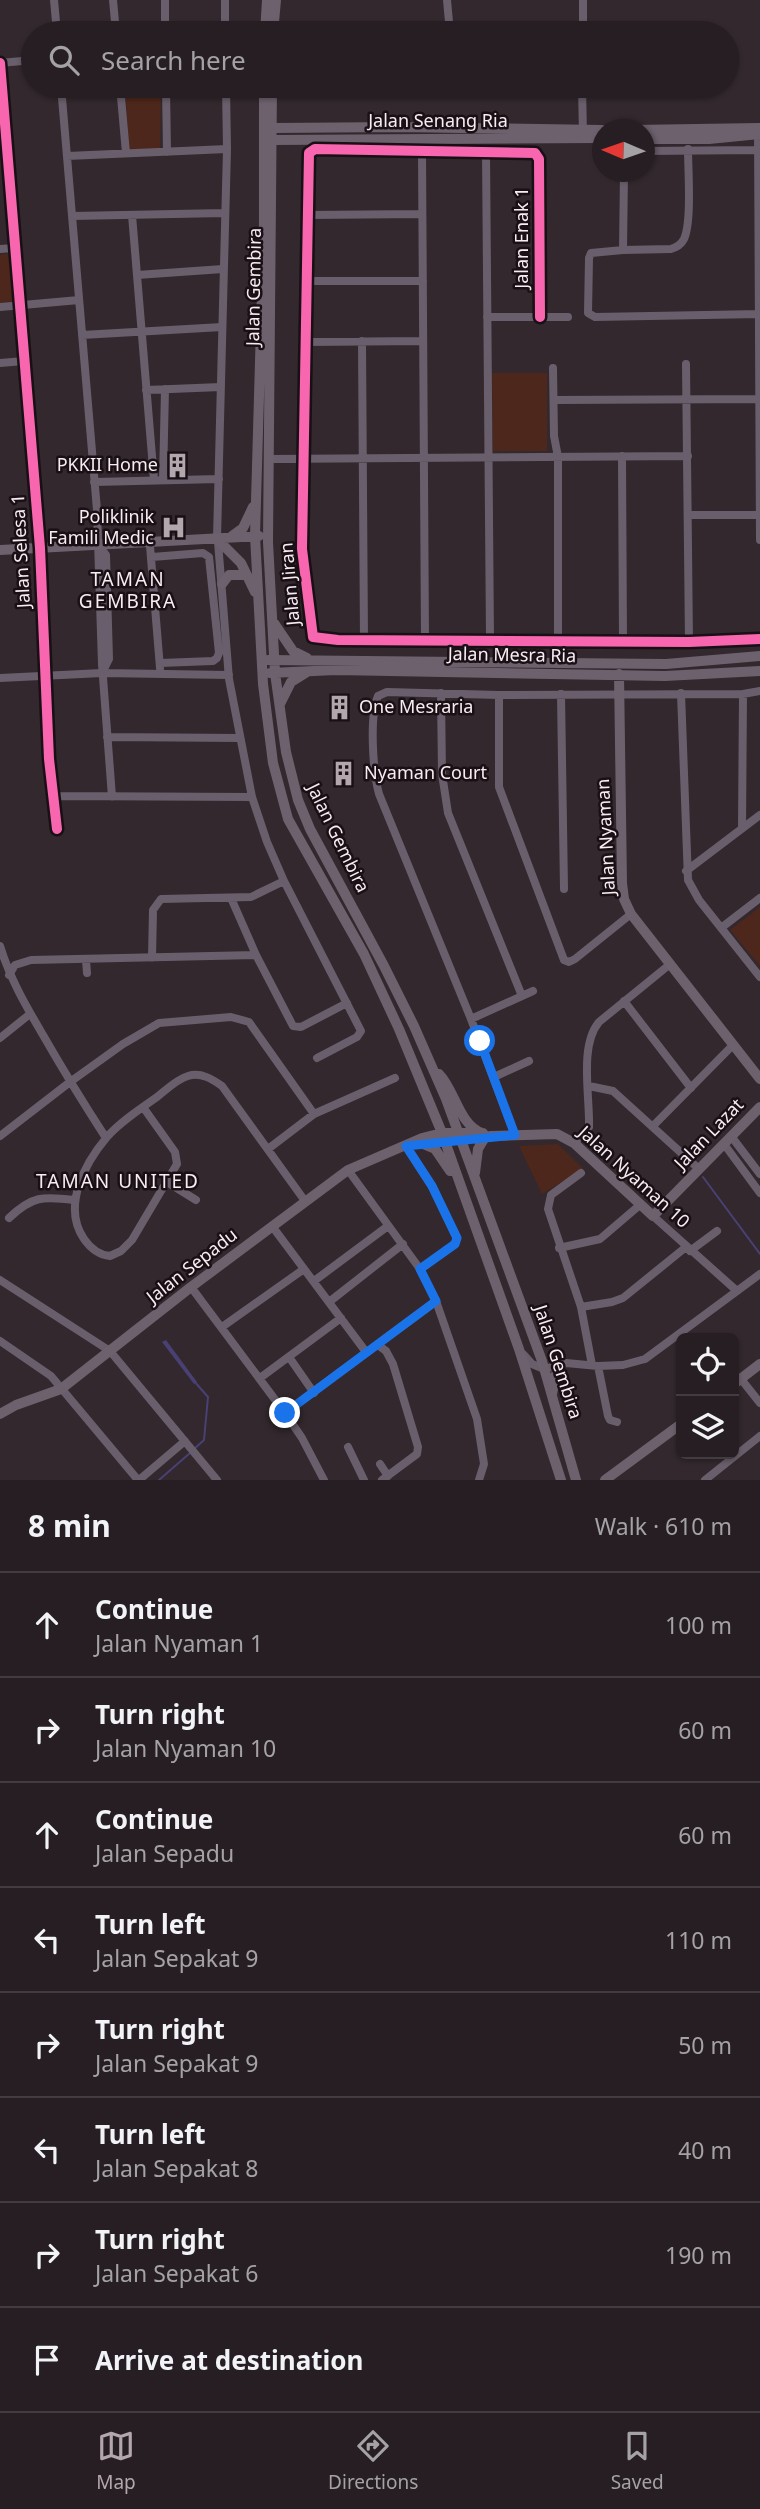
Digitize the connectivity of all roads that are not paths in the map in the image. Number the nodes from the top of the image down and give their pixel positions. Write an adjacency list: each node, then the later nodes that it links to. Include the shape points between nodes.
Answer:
1 (54, 0): 10 (street)
2 (113, 0): 11 (street)
3 (165, 0): 4 (street); 12 (street)
4 (171, 0)
5 (225, 0): 13 (street)
6 (267, 0): 14 (main road)
7 (276, 0): 15 (main road)
8 (447, 0): 16 (street)
9 (583, 0): 17 (street)
10 (56, 21)
11 (115, 21)
12 (165, 21)
13 (225, 21)
14 (266, 21)
15 (274, 21)
16 (449, 21)
17 (583, 21)
18 (21, 61): 19 (street)
19 (0, 62): 28 (street, Jalan Selesa 1)
20 (62, 98): 45 (street)
21 (121, 98): 44 (street)
22 (166, 98): 42 (street)
23 (226, 98): 37 (street)
24 (265, 98): 33 (main road, Jalan Gembira)
25 (272, 98): 27 (main road, Jalan Gembira)
26 (582, 98): 34 (street)
27 (272, 105): 29 (main road); 33 (main road, Jalan Gembira)
28 (2, 124): 47 (street, Jalan Selesa 1)
29 (292, 128): 33 (main road, Jalan Senang Ria); 34 (main road, Jalan Senang Ria)
30 (655, 130): 31 (main road)
31 (759, 131): 36 (main road, via 709,139); 39 (street)
32 (592, 132): 34 (main road, Jalan Senang Ria)
33 (268, 133): 34 (main road, Jalan Senang Ria); 91 (main road, Jalan Gembira); 95 (main road, Jalan Gembira)
34 (582, 134): 35 (main road, Jalan Senang Ria)
35 (592, 136)
36 (655, 139)
37 (227, 149): 42 (street); 48 (street)
38 (688, 149): 39 (street); 41 (street); 55 (street, via 683,241 671,249)
39 (759, 150): 63 (street)
40 (422, 151): 43 (street); 49 (street); 51 (street, Jalan Jiran, via 315,149 309,153)
41 (655, 151)
42 (167, 152): 44 (street)
43 (486, 152): 64 (street); 65 (street, Jalan Enak 1, via 533,153 539,159)
44 (126, 153): 45 (street)
45 (68, 156): 52 (street)
46 (624, 182): 55 (street)
47 (4, 187): 53 (street, Jalan Selesa 1)
48 (225, 213): 50 (street); 56 (street)
49 (422, 214): 51 (street); 59 (street)
50 (132, 215): 52 (street); 57 (street)
51 (307, 215): 58 (street, Jalan Jiran)
52 (72, 216): 60 (street)
53 (14, 248): 54 (street); 61 (street, Jalan Selesa 1)
54 (0, 249)
55 (623, 250): 63 (street, via 591,253 588,311 592,317)
56 (223, 269): 57 (street); 67 (street)
57 (137, 275): 68 (street)
58 (306, 281): 59 (street); 72 (street, Jalan Jiran)
59 (423, 281): 71 (street)
60 (79, 300): 61 (street); 69 (street)
61 (19, 305): 62 (street); 73 (street, Jalan Selesa 1)
62 (0, 307)
63 (759, 314): 81 (street)
64 (487, 317): 65 (street); 86 (street)
65 (540, 317): 66 (street)
66 (568, 317)
67 (222, 327): 68 (street); 77 (street)
68 (141, 331): 69 (street); 79 (street)
69 (82, 335): 94 (street)
70 (362, 341): 71 (street); 72 (street); 89 (street)
71 (423, 341): 90 (street)
72 (305, 342): 88 (street, Jalan Jiran)
73 (24, 361): 74 (street); 103 (street, Jalan Selesa 1)
74 (0, 363)
75 (686, 365): 80 (street)
76 (553, 368): 82 (street)
77 (221, 387): 78 (street); 92 (street)
78 (165, 389): 79 (street); 93 (street)
79 (146, 390): 93 (street)
80 (688, 399): 81 (street); 82 (street); 85 (street)
81 (759, 399): 83 (street)
82 (555, 400): 87 (street)
83 (760, 414): 96 (street)
84 (622, 456): 85 (street); 87 (street); 115 (street)
85 (688, 456): 97 (street)
86 (488, 457): 87 (street); 90 (street); 111 (street)
87 (558, 457): 114 (street)
88 (303, 458): 89 (street); 91 (street); 113 (street, Jalan Jiran, via 302,549 312,635)
89 (363, 458): 90 (street); 113 (street)
90 (424, 458): 110 (street)
91 (269, 459): 99 (main road, Jalan Gembira)
92 (219, 479): 93 (street); 100 (street)
93 (158, 480): 94 (street)
94 (94, 482): 102 (street)
95 (256, 499): 98 (main road, Jalan Gembira); 100 (main road, via 243,528)
96 (760, 514): 97 (street); 101 (street)
97 (688, 515): 116 (street)
98 (255, 539): 99 (main road); 100 (main road); 108 (main road, Jalan Gembira)
99 (268, 539): 109 (main road, Jalan Gembira)
100 (220, 540): 104 (main road, via 150,541); 106 (main road); 107 (street)
101 (760, 540)
102 (99, 546): 103 (main road); 104 (main road); 123 (street)
103 (40, 548): 105 (main road); 129 (street, Jalan Selesa 1)
104 (148, 549): 120 (street); 120 (street, via 207,555 219,653 212,661)
105 (0, 550)
106 (247, 575): 107 (main road, via 229,575); 108 (main road)
107 (222, 584): 130 (street)
108 (257, 598): 118 (main road, Jalan Gembira)
109 (272, 620): 119 (main road, Jalan Gembira); 121 (main road, via 293,651)
110 (425, 639): 111 (street, Jalan Jiran); 113 (street, Jalan Jiran)
111 (489, 639): 114 (street, Jalan Jiran)
112 (760, 639): 116 (street, Jalan Jiran)
113 (365, 640)
114 (558, 640): 115 (street, Jalan Jiran)
115 (623, 640): 116 (street, Jalan Jiran)
116 (689, 642)
117 (760, 657): 121 (main road, Jalan Mesra Ria, via 666,664); 125 (main road)
118 (262, 660): 119 (main road, Jalan Mesra Ria); 127 (main road, Jalan Gembira)
119 (275, 660): 121 (main road, Jalan Mesra Ria); 124 (main road, Jalan Gembira)
120 (160, 663): 126 (street)
121 (312, 665): 124 (main road, Jalan Mesra Ria); 128 (main road, Jalan Mesra Ria); 139 (main road, via 291,682)
122 (760, 671): 125 (main road, Jalan Mesra Ria)
123 (102, 673): 126 (street); 129 (street); 130 (street, via 113,678); 140 (street)
124 (275, 673): 127 (main road, Jalan Mesra Ria); 139 (main road, Jalan Gembira)
125 (747, 673): 128 (main road, Jalan Mesra Ria)
126 (161, 674): 130 (street)
127 (263, 674): 180 (main road, Jalan Gembira, via 273,763 288,819 364,954)
128 (619, 674): 134 (main road, Jalan Nyaman)
129 (45, 676): 131 (street); 142 (street, Jalan Selesa 1)
130 (229, 677): 141 (street)
131 (0, 678)
132 (760, 691): 137 (street)
133 (441, 693): 138 (street); 164 (street, via 442,774 448,813); 168 (street, via 387,692 378,696 374,771 379,794)
134 (620, 693): 135 (street); 136 (street); 153 (main road, Jalan Nyaman, via 622,883)
135 (681, 693): 137 (street); 148 (street)
136 (561, 694): 138 (street); 150 (street)
137 (743, 694): 146 (street)
138 (499, 695): 153 (street, via 499,787 564,960 575,959)
139 (279, 706): 173 (main road, Jalan Gembira, via 298,800)
140 (107, 737): 141 (street); 143 (street)
141 (240, 738): 144 (street)
142 (53, 796): 143 (street); 147 (street, Jalan Selesa 1)
143 (112, 797): 144 (street)
144 (252, 797): 149 (street)
145 (760, 815): 146 (street)
146 (743, 828): 148 (street)
147 (57, 829)
148 (686, 871): 154 (street, via 691,889)
149 (284, 881): 151 (street, via 255,897); 166 (street)
150 (564, 889)
151 (231, 898): 156 (street); 157 (street, via 161,898 153,910)
152 (760, 898): 154 (street)
153 (631, 914): 159 (main road, Jalan Nyaman)
154 (721, 928): 162 (street)
155 (0, 946): 161 (street)
156 (256, 955): 157 (street); 166 (street, via 296,1027)
157 (152, 958): 158 (street)
158 (86, 960): 160 (street); 161 (street, via 21,962)
159 (669, 965): 165 (street); 170 (main road, Jalan Nyaman)
160 (87, 973)
161 (9, 975): 167 (street)
162 (760, 977)
163 (533, 991): 164 (street)
164 (522, 996): 168 (street)
165 (624, 1001): 178 (street, via 599,1021 589,1038); 179 (street)
166 (346, 1003): 171 (street, via 361,1034)
167 (30, 1014): 169 (street); 177 (street)
168 (471, 1019): 175 (street)
169 (0, 1038)
170 (733, 1045): 176 (main road, Jalan Nyaman); 179 (street)
171 (317, 1058)
172 (529, 1061): 175 (street)
173 (432, 1067): 187 (main road, Jalan Gembira); 188 (main road, via 444,1078 471,1127)
174 (395, 1077): 183 (street)
175 (494, 1077): 185 (street)
176 (760, 1079)
177 (69, 1082): 183 (street, via 159,1023 237,1018 253,1026); 186 (street); 190 (street)
178 (589, 1086): 184 (street, via 613,1091); 193 (street, via 589,1127)
179 (691, 1088): 184 (street)
180 (430, 1105): 189 (main road, Jalan Gembira); 192 (main road)
181 (143, 1107): 190 (street); 195 (street, via 186,1076 205,1076 222,1086); 202 (street, via 177,1155)
182 (760, 1107): 191 (main road, Jalan Lazat)
183 (314, 1114): 195 (street)
184 (653, 1126): 196 (street)
185 (515, 1135): 188 (main road, Jalan Nyaman 10); 193 (main road, Jalan Nyaman 10, via 557,1134)
186 (0, 1136)
187 (459, 1136): 188 (main road, Jalan Nyaman 10); 189 (main road, Jalan Sepadu); 200 (main road, Jalan Gembira)
188 (486, 1136): 200 (main road, via 476,1158)
189 (443, 1137): 192 (main road, Jalan Sepadu); 201 (main road, Jalan Gembira)
190 (106, 1138): 204 (street)
191 (728, 1140): 196 (main road, Jalan Lazat); 199 (street); 203 (street)
192 (423, 1141): 194 (main road, Jalan Sepadu); 201 (main road, via 440,1154)
193 (575, 1143): 207 (main road, Jalan Nyaman 10)
194 (406, 1146): 197 (main road, Jalan Sepadu); 217 (street, via 457,1238)
195 (268, 1149): 206 (street)
196 (699, 1169): 208 (main road, Jalan Lazat)
197 (348, 1170): 206 (main road, Jalan Sepadu); 211 (street)
198 (581, 1173): 214 (street, via 548,1202)
199 (760, 1174)
200 (475, 1179): 236 (main road, Jalan Gembira)
201 (459, 1181): 230 (main road, Jalan Gembira)
202 (167, 1182): 204 (street, via 132,1240 110,1255 96,1251 85,1240); 205 (street)
203 (760, 1194)
204 (74, 1200): 209 (street, via 41,1197)
205 (196, 1200)
206 (304, 1200): 210 (main road, Jalan Sepadu)
207 (640, 1204): 208 (main road, Jalan Nyaman 10); 214 (street, via 600,1239)
208 (653, 1216): 215 (street, Jalan Nyaman 10)
209 (9, 1219)
210 (272, 1226): 216 (street); 221 (main road, Jalan Sepadu)
211 (388, 1226): 213 (street); 220 (street)
212 (717, 1231): 215 (street)
213 (403, 1244): 217 (street); 224 (street)
214 (559, 1248): 225 (street)
215 (688, 1249): 222 (street, Jalan Nyaman 10); 225 (street, via 623,1298)
216 (304, 1269): 220 (street); 227 (street)
217 (420, 1269): 223 (street)
218 (760, 1274): 222 (street)
219 (0, 1280): 231 (street)
220 (314, 1281): 224 (street)
221 (191, 1287): 227 (street); 231 (main road, Jalan Sepadu)
222 (737, 1291): 237 (street, via 645,1359)
223 (436, 1301): 229 (street); 259 (street, via 477,1419 484,1454)
224 (329, 1302): 226 (street)
225 (581, 1307): 237 (street)
226 (341, 1318): 232 (street); 233 (street)
227 (222, 1327): 238 (street)
228 (0, 1341): 241 (street, via 51,1376)
229 (378, 1345): 232 (street); 254 (street, via 393,1364 418,1447 417,1454)
230 (519, 1349): 236 (street, via 532,1364); 260 (main road, Jalan Gembira)
231 (110, 1351): 241 (main road, Jalan Sepadu); 250 (street)
232 (366, 1352): 242 (street)
233 (289, 1356): 238 (street); 242 (street)
234 (564, 1363): 236 (street); 237 (street); 243 (main road, via 556,1374)
235 (760, 1364): 239 (main road)
236 (543, 1365): 243 (main road, Jalan Gembira)
237 (595, 1366): 247 (street, via 608,1416)
238 (260, 1378): 245 (street)
239 (739, 1380)
240 (739, 1384): 244 (street)
241 (61, 1389): 246 (main road, Jalan Sepadu); 256 (street)
242 (314, 1393): 245 (street)
243 (552, 1395): 255 (main road, Jalan Gembira)
244 (760, 1403)
245 (285, 1413): 257 (street)
246 (0, 1414)
247 (617, 1422)
248 (676, 1428): 261 (main road)
249 (760, 1436): 262 (street)
250 (186, 1442): 253 (street); 256 (street)
251 (348, 1447): 258 (street)
252 (380, 1464): 254 (street)
253 (214, 1478)
254 (385, 1478)
255 (578, 1479)
256 (138, 1480)
257 (324, 1480)
258 (364, 1480)
259 (479, 1480)
260 (561, 1480)
261 (605, 1480)
262 (705, 1480)

